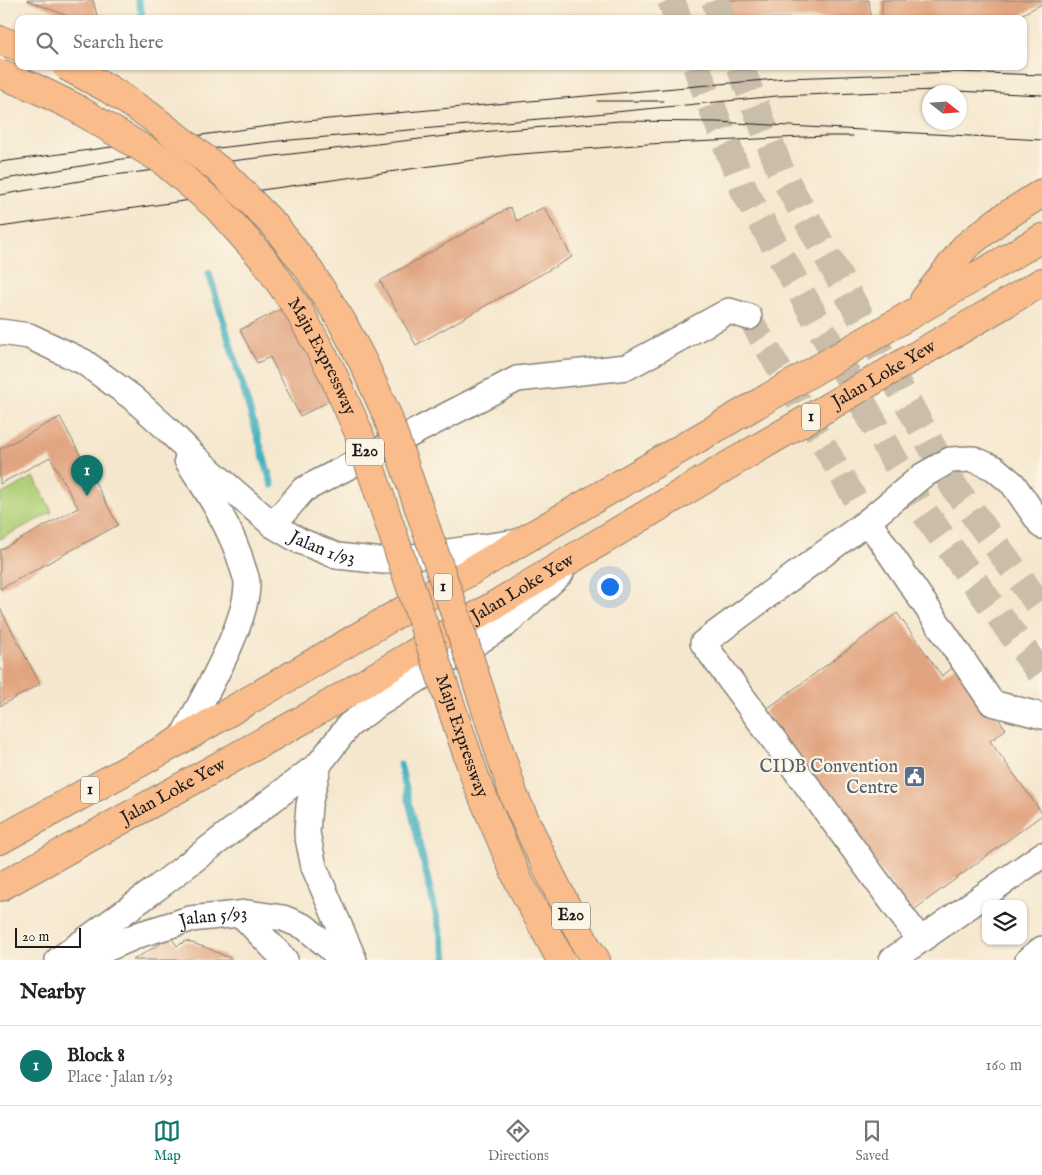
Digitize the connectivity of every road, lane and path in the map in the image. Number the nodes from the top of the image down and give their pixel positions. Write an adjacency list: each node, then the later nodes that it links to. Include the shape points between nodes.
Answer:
1 (0, 40): 2 (highway)
2 (15, 46)
3 (74, 70): 34 (highway, Maju Expressway / E20, bridge, via 110,88 223,173 275,226 307,267 341,320 387,415 514,796 548,870)
4 (0, 74): 33 (highway, Maju Expressway / E20, bridge, via 74,107 162,160 216,206 265,261 298,310 332,372 358,432 477,783 518,880)
5 (1042, 193): 8 (highway, via 965,247)
6 (1042, 238): 8 (highway, 1)
7 (1042, 282): 16 (highway, Jalan Loke Yew / 1)
8 (915, 311): 15 (highway, 1)
9 (749, 317): 13 (street, via 729,311 627,368 517,379 302,490)
10 (0, 332): 11 (street, Jalan 1/93, via 29,336 84,362)
11 (165, 426): 13 (street, Jalan 1/93, via 198,460); 18 (street, Jalan 1/93, via 238,550 247,582 242,616)
12 (868, 521): 14 (street, via 922,476 950,460 973,459 994,468 1013,484); 17 (street, via 992,703); 25 (street, via 703,643)
13 (272, 525): 15 (street, Jalan 1/93, via 337,556 384,561)
14 (1042, 526)
15 (521, 542): 18 (highway, 1)
16 (581, 554): 19 (street, via 505,625 349,725); 22 (highway, Jalan Loke Yew / 1, via 306,718)
17 (1042, 716)
18 (181, 740): 20 (highway, 1)
19 (319, 764): 27 (street); 32 (street, via 309,804 307,833 314,867)
20 (0, 840)
21 (1042, 855): 25 (street)
22 (0, 887)
23 (241, 914): 24 (street, Jalan 5/93); 28 (street, Jalan 5/93, via 190,919 141,934); 29 (street)
24 (283, 918): 30 (street); 31 (street, Jalan 5/93, via 305,927)
25 (920, 940): 35 (street)
26 (1042, 949): 36 (street)
27 (58, 960)
28 (80, 960)
29 (285, 960)
30 (320, 960)
31 (340, 960)
32 (354, 960)
33 (561, 960)
34 (596, 960)
35 (892, 960)
36 (1028, 960)

